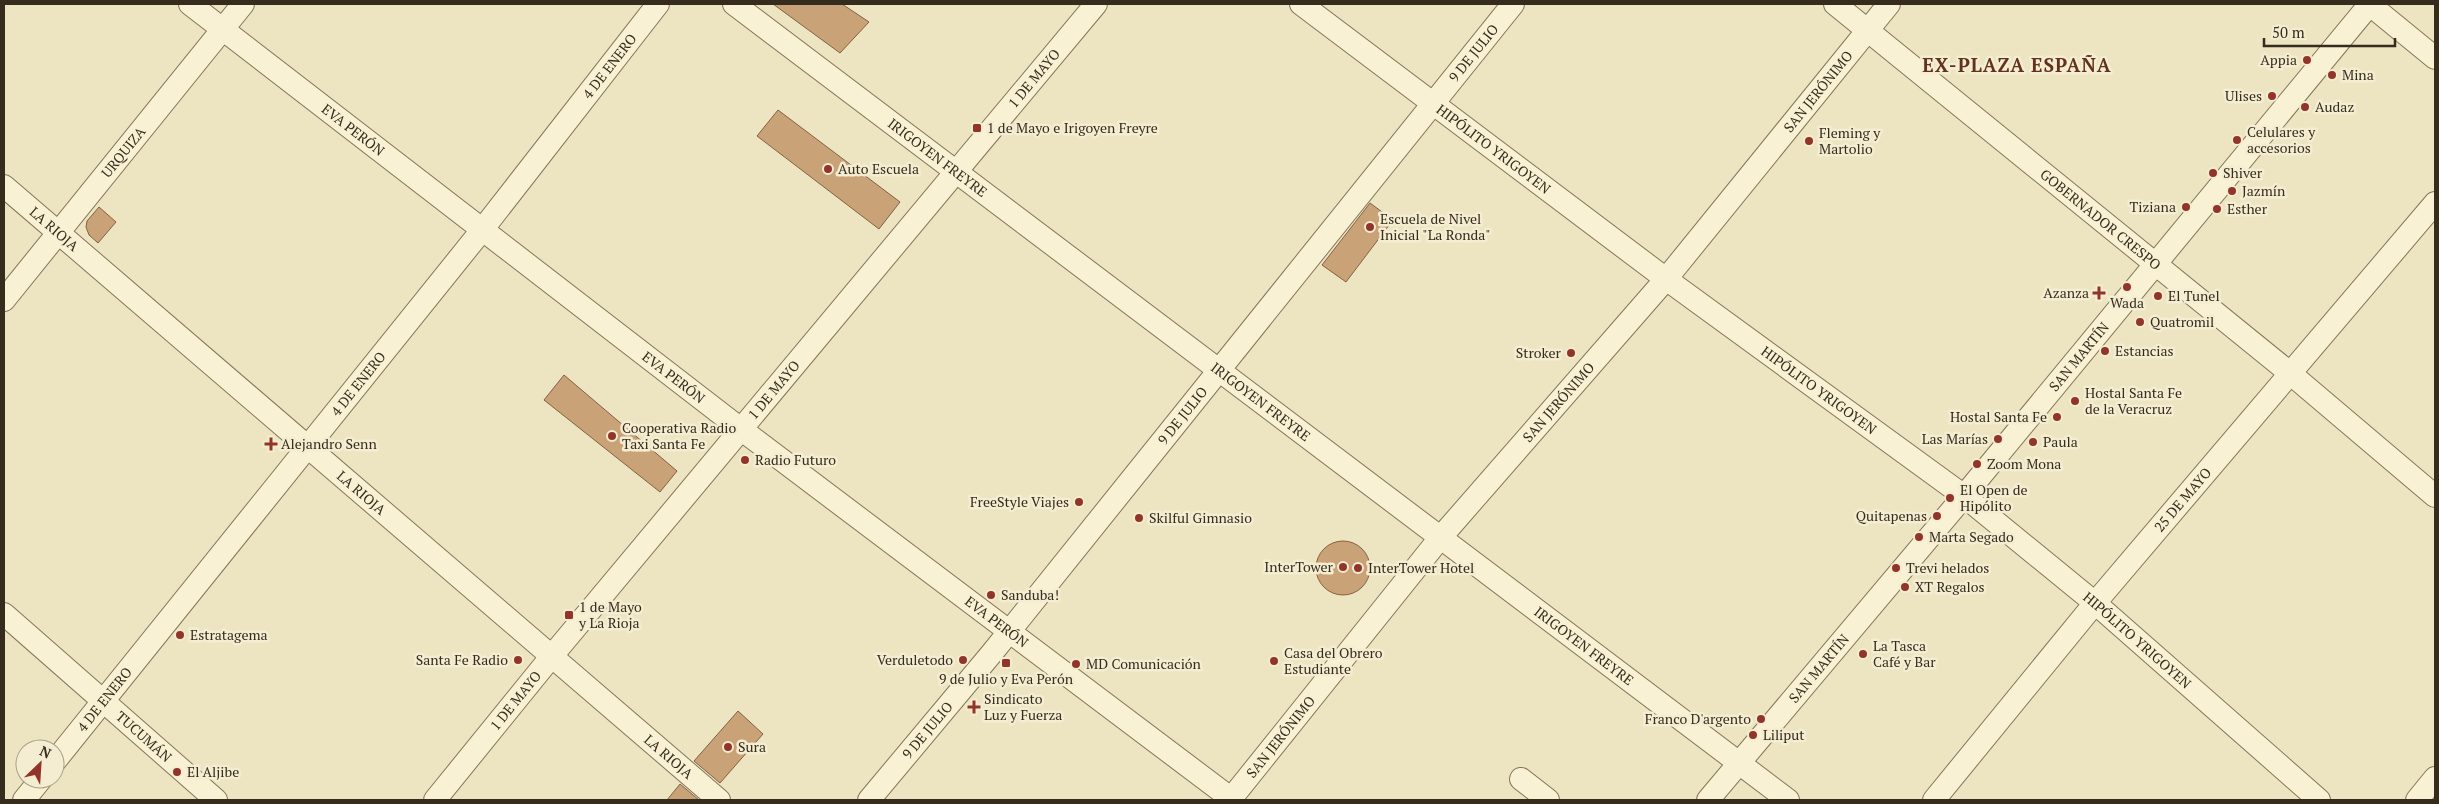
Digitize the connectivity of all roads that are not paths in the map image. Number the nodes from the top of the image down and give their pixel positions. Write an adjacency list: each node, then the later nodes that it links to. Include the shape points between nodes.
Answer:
1 (190, 4): 11 (street, EVA PERÓN)
2 (243, 4): 11 (street, URQUIZA)
3 (658, 4): 18 (street, 4 DE ENERO)
4 (734, 4): 15 (street, IRIGOYEN FREYRE)
5 (1096, 4): 15 (street, 1 DE MAYO)
6 (1301, 4): 14 (street, HIPÓLITO YRIGOYEN)
7 (1512, 4): 14 (street, 9 DE JULIO)
8 (1835, 4): 12 (street, GOBERNADOR CRESPO)
9 (1888, 4): 12 (street, SAN JERÓNIMO)
10 (2370, 4): 13 (street); 20 (street, SAN MARTÍN)
11 (223, 29): 18 (street, EVA PERÓN); 19 (street, URQUIZA)
12 (1867, 30): 20 (street, GOBERNADOR CRESPO); 21 (street, SAN JERÓNIMO)
13 (2435, 58)
14 (1434, 103): 21 (street, HIPÓLITO YRIGOYEN); 23 (street, 9 DE JULIO)
15 (955, 170): 23 (street, IRIGOYEN FREYRE); 25 (street, 1 DE MAYO)
16 (4, 186): 19 (street, LA RIOJA)
17 (2435, 204): 24 (street, 25 DE MAYO)
18 (482, 230): 25 (street, EVA PERÓN); 26 (street, 4 DE ENERO)
19 (57, 233): 22 (street, URQUIZA); 26 (street, LA RIOJA)
20 (2155, 264): 24 (street, GOBERNADOR CRESPO); 27 (street, SAN MARTÍN)
21 (1666, 280): 27 (street, HIPÓLITO YRIGOYEN); 29 (street, SAN JERÓNIMO)
22 (4, 300)
23 (1220, 370): 29 (street, IRIGOYEN FREYRE); 32 (street, 9 DE JULIO)
24 (2291, 374): 28 (street, GOBERNADOR CRESPO); 30 (street, 25 DE MAYO)
25 (742, 430): 32 (street, EVA PERÓN); 33 (street, 1 DE MAYO)
26 (308, 446): 33 (street, LA RIOJA); 34 (street, 4 DE ENERO)
27 (1964, 496): 30 (street, HIPÓLITO YRIGOYEN); 36 (street, SAN MARTÍN)
28 (2435, 496)
29 (1440, 538): 36 (street, IRIGOYEN FREYRE); 45 (street, SAN JERÓNIMO)
30 (2095, 603): 49 (street, 25 DE MAYO); 50 (street, HIPÓLITO YRIGOYEN)
31 (4, 614): 34 (street, TUCUMÁN)
32 (1010, 630): 44 (street, 9 DE JULIO); 45 (street, EVA PERÓN)
33 (551, 657): 42 (street, 1 DE MAYO); 43 (street, LA RIOJA)
34 (103, 700): 35 (street, 4 DE ENERO); 41 (street, TUCUMÁN)
35 (65, 748)
36 (1739, 764): 47 (street, SAN MARTÍN); 48 (street, IRIGOYEN FREYRE)
37 (2435, 778): 51 (street)
38 (1521, 779): 46 (street)
39 (33, 789): 40 (street)
40 (24, 800)
41 (216, 800)
42 (435, 800)
43 (719, 800)
44 (868, 800)
45 (1232, 800)
46 (1548, 800)
47 (1708, 800)
48 (1788, 800)
49 (1934, 800)
50 (2319, 800)
51 (2417, 800)

